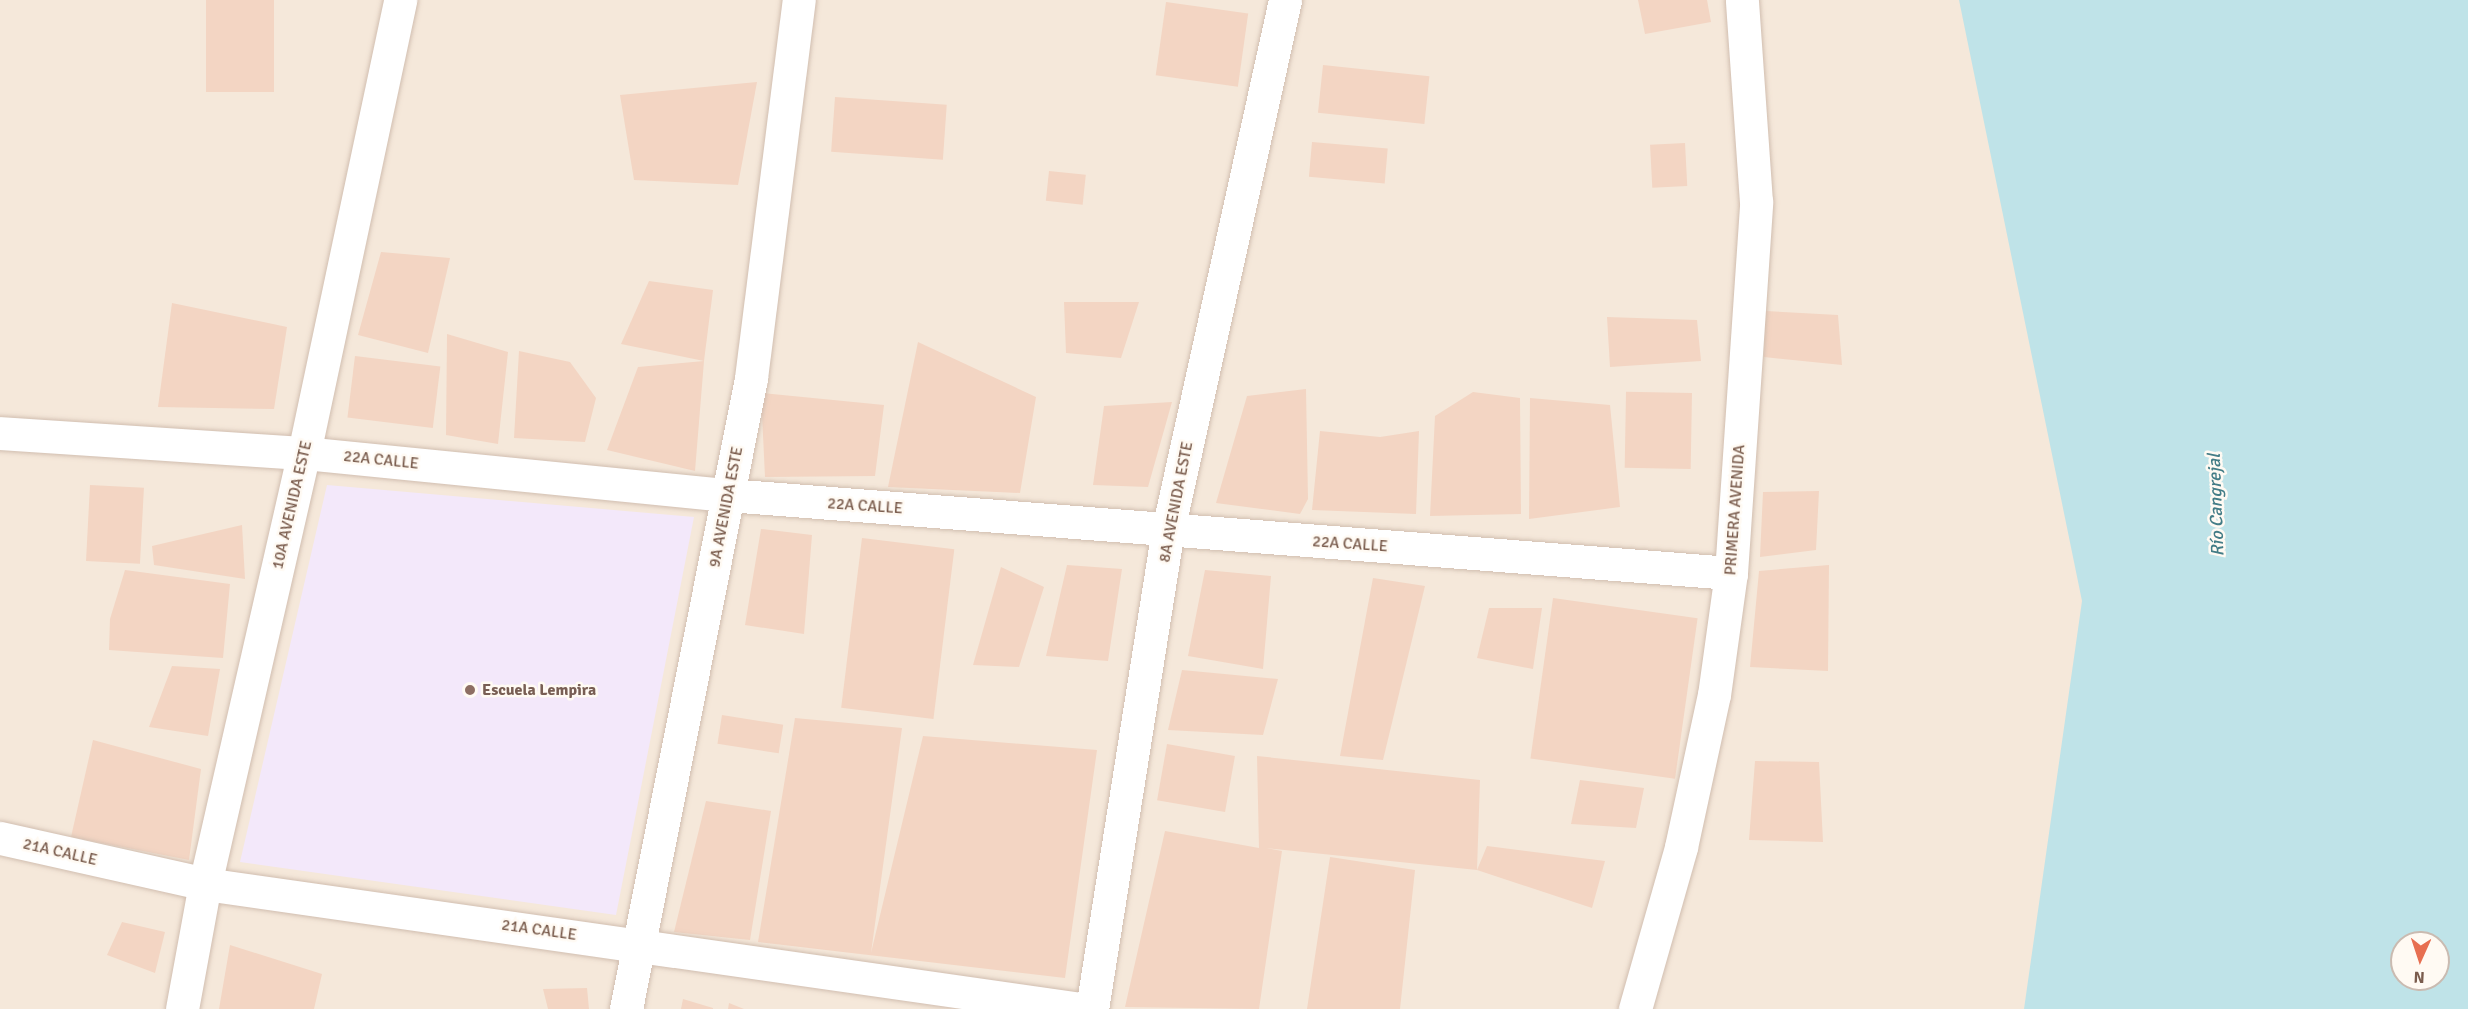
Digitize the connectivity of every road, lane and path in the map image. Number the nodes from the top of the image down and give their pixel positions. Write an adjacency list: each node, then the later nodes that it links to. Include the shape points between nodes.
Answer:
1 (400, 0): 6 (street, 10A AVENIDA ESTE)
2 (799, 0): 7 (street, 9A AVENIDA ESTE, via 751,378)
3 (1285, 0): 8 (street, 8A AVENIDA ESTE)
4 (1742, 0): 9 (street, PRIMERA AVENIDA, via 1756,202)
5 (0, 433): 6 (street, 22A CALLE)
6 (304, 453): 7 (street, 22A CALLE); 11 (street, 10A AVENIDA ESTE)
7 (728, 495): 8 (street, 22A CALLE); 12 (street, 9A AVENIDA ESTE)
8 (1168, 530): 9 (street, 22A CALLE); 16 (street, 8A AVENIDA ESTE)
9 (1731, 573): 17 (street, PRIMERA AVENIDA, via 1714,695 1681,847)
10 (0, 838): 11 (street, 21A CALLE)
11 (205, 884): 12 (street, 21A CALLE); 13 (street, 10A AVENIDA ESTE)
12 (638, 943): 14 (street, 9A AVENIDA ESTE); 15 (street, 21A CALLE)
13 (182, 1009)
14 (626, 1009)
15 (1081, 1009)
16 (1092, 1009)
17 (1635, 1009)

